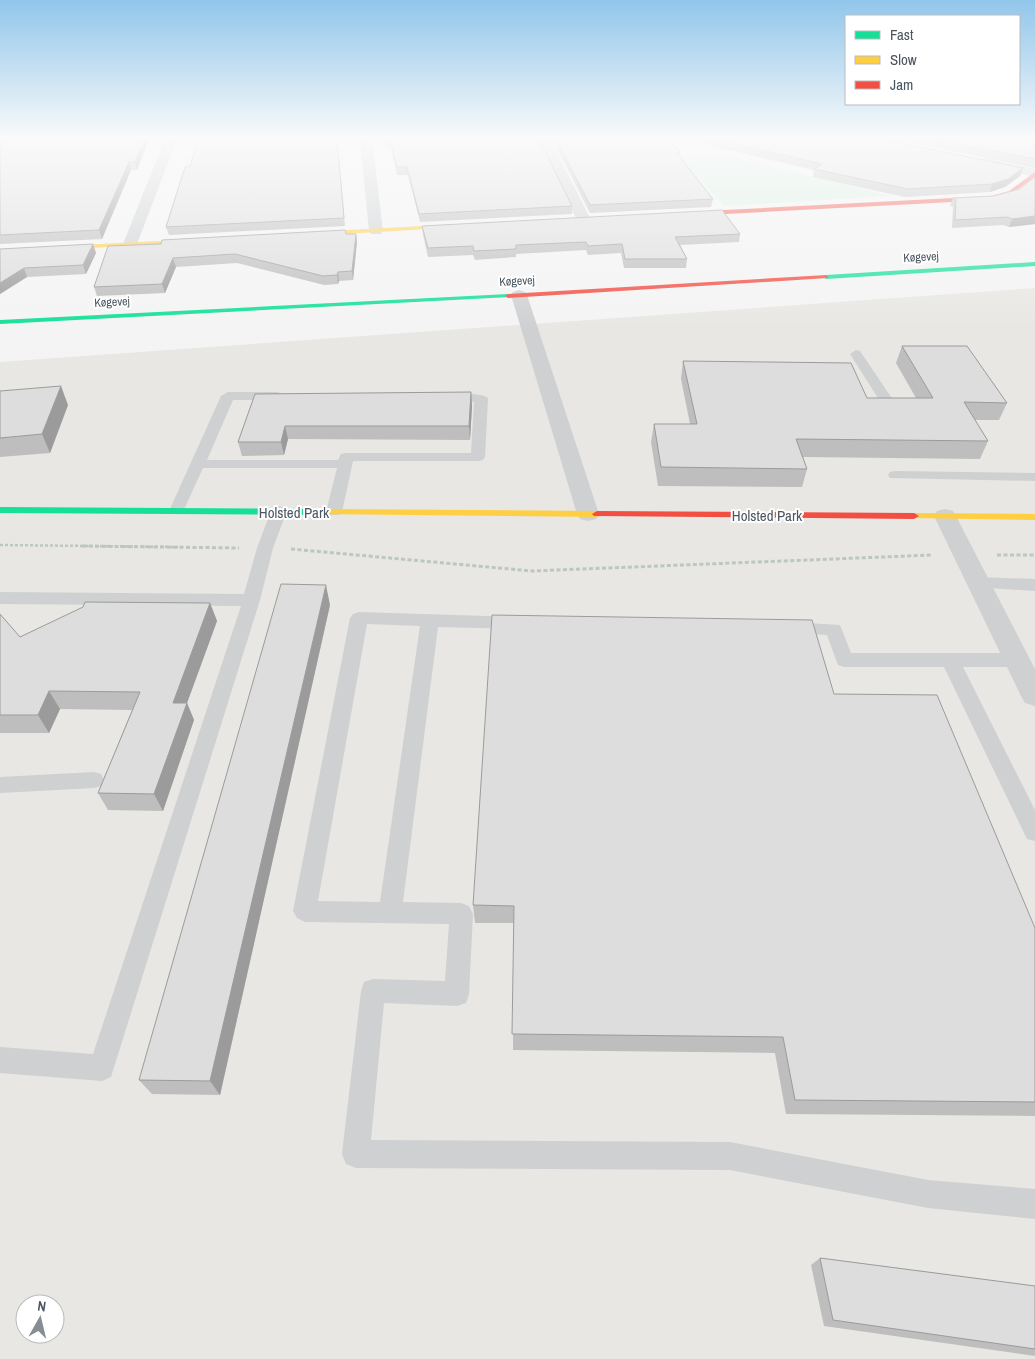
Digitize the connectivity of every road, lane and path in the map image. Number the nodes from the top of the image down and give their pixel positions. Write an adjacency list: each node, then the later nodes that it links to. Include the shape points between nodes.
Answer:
1 (146, 202): 11 (street)
2 (373, 202): 8 (street)
3 (575, 202): 6 (street)
4 (908, 202): 5 (street)
5 (673, 215)
6 (584, 220)
7 (475, 225): 8 (street)
8 (376, 231): 9 (street)
9 (297, 235)
10 (209, 240): 11 (street)
11 (130, 244): 12 (street)
12 (0, 251)
13 (1035, 264): 14 (street, Køgevej)
14 (519, 295): 15 (street, Køgevej); 28 (street)
15 (0, 322)
16 (856, 354): 19 (lane)
17 (287, 396): 20 (lane, via 228,396)
18 (433, 398): 21 (lane, via 481,398 478,457 346,456)
19 (890, 406)
20 (198, 464): 21 (lane); 25 (lane)
21 (345, 464): 27 (lane)
22 (895, 475): 23 (lane)
23 (1035, 477)
24 (0, 510): 25 (street, Holsted Park)
25 (177, 511): 26 (street, Holsted Park)
26 (279, 511): 27 (street, Holsted Park); 32 (lane)
27 (334, 512): 28 (street, Holsted Park)
28 (588, 514): 29 (street, Holsted Park)
29 (945, 516): 30 (street, Holsted Park); 33 (street)
30 (1035, 517)
31 (0, 545): 32 (path)
32 (265, 548): 33 (path, via 532,571); 38 (lane)
33 (964, 555): 34 (path); 35 (street)
34 (1035, 555)
35 (978, 583): 36 (lane); 43 (street)
36 (1035, 584)
37 (0, 598): 38 (lane)
38 (251, 600): 49 (lane, via 102,1068)
39 (430, 620): 40 (lane); 48 (lane); 48 (lane, via 359,618 305,911)
40 (538, 623)
41 (765, 627): 42 (lane, via 834,629 844,660)
42 (950, 660): 43 (lane); 47 (lane)
43 (1017, 660): 44 (street)
44 (1035, 696)
45 (94, 780): 46 (lane)
46 (0, 784)
47 (1035, 832)
48 (390, 914): 50 (lane, via 461,914 457,994 373,992 356,1154 730,1156 928,1194)
49 (0, 1060)
50 (1035, 1204)

